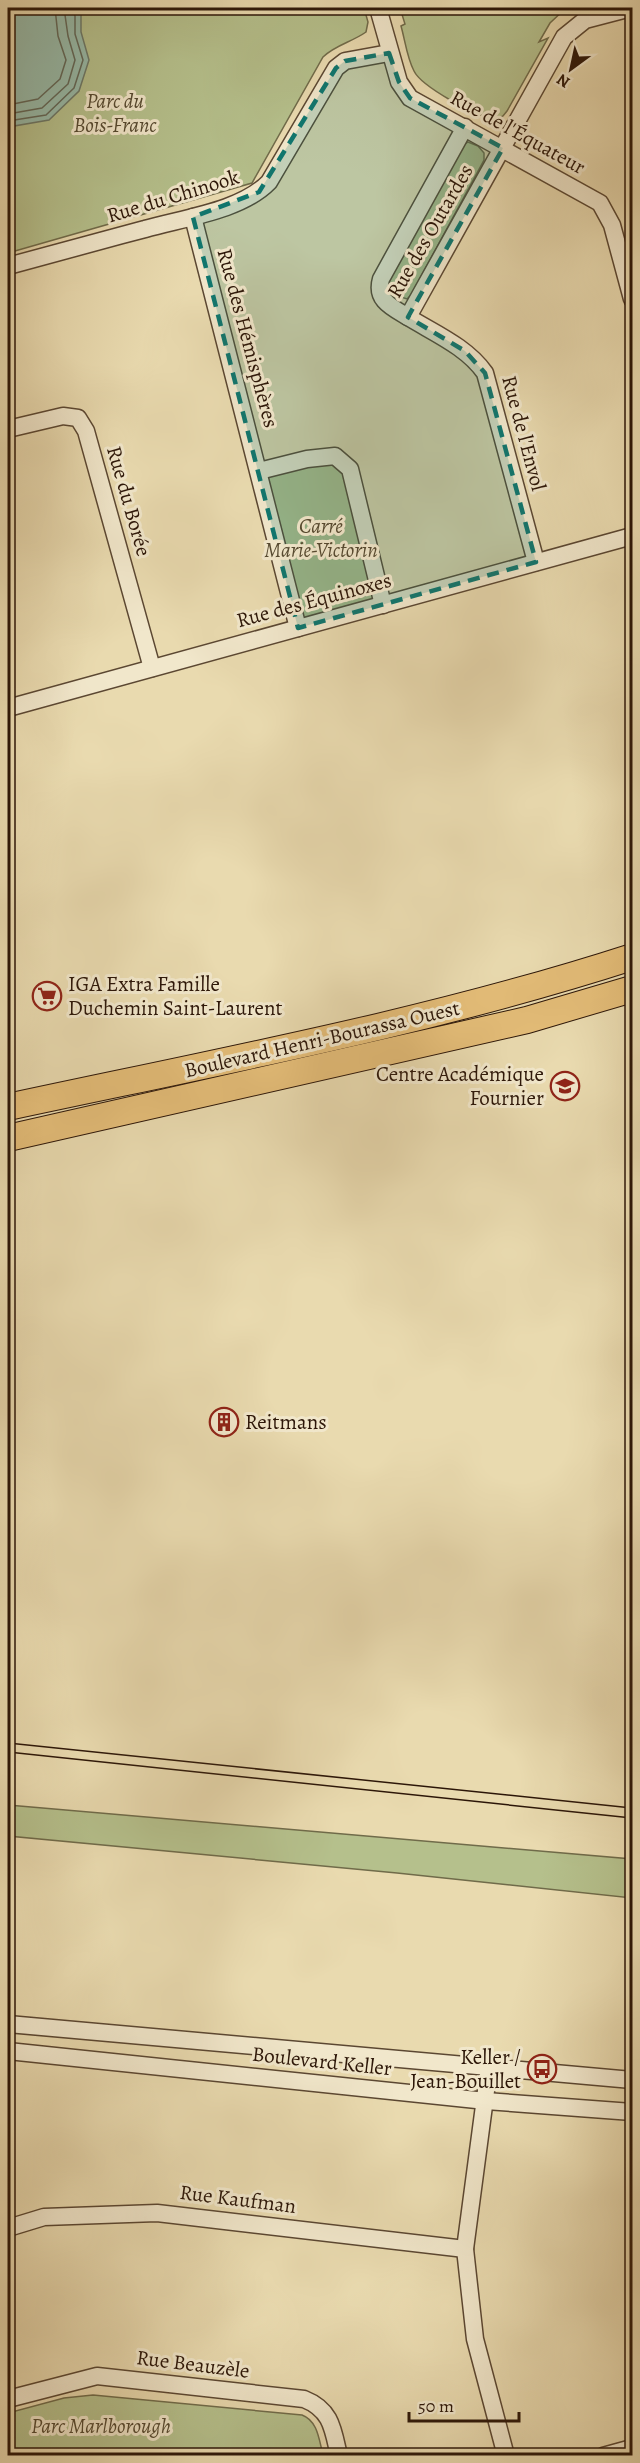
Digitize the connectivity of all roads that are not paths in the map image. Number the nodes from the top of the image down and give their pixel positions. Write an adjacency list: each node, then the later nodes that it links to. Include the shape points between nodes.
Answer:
1 (378, 8): 3 (street, Rue de l'Équateur)
2 (631, 8): 5 (street, Rue des Outardes, via 585,20 564,37)
3 (389, 53): 4 (street, Rue de l'Équateur, via 399,82 410,98); 6 (street, Rue du Chinook, via 345,61 336,68 269,182 259,192)
4 (465, 127): 5 (street, Rue de l'Équateur); 9 (street, Rue des Outardes, via 381,279 378,289 382,299)
5 (503, 148): 8 (street, Rue de l'Équateur, via 600,203 612,225); 9 (street, Rue des Outardes)
6 (193, 217): 7 (street, Rue du Chinook); 11 (street, Rue des Hémisphères)
7 (8, 266)
8 (633, 299)
9 (408, 317): 13 (street, Rue de l'Envol, via 465,351 485,373)
10 (8, 429): 16 (street, Rue du Borée, via 63,416 78,418 86,432)
11 (259, 471): 14 (street, via 335,456 350,469); 15 (street, Rue des Hémisphères)
12 (633, 536): 13 (street, Rue des Équinoxes)
13 (536, 562): 14 (street, Rue des Équinoxes)
14 (383, 604): 15 (street, Rue des Équinoxes)
15 (298, 628): 16 (street, Rue des Équinoxes)
16 (152, 668): 17 (street, Rue des Équinoxes)
17 (8, 708)
18 (633, 957): 20 (main road, Boulevard Henri-Bourassa Ouest, via 548,984 403,1021)
19 (633, 989): 21 (main road, Boulevard Henri-Bourassa Ouest, via 527,1020)
20 (8, 1107)
21 (8, 1138)
22 (8, 2024): 24 (street, Boulevard Keller)
23 (8, 2051): 26 (street, Boulevard Keller)
24 (489, 2068): 25 (street, Boulevard Keller); 26 (street)
25 (633, 2080)
26 (486, 2101): 27 (street, Boulevard Keller); 29 (street)
27 (633, 2112)
28 (8, 2228): 29 (street, Rue Kaufman, via 44,2217 157,2212)
29 (465, 2249): 33 (street, via 475,2339)
30 (8, 2399): 32 (street, Rue Beauzèle, via 98,2376 304,2399 327,2416)
31 (633, 2448): 34 (street)
32 (339, 2456)
33 (506, 2456)
34 (603, 2456)

